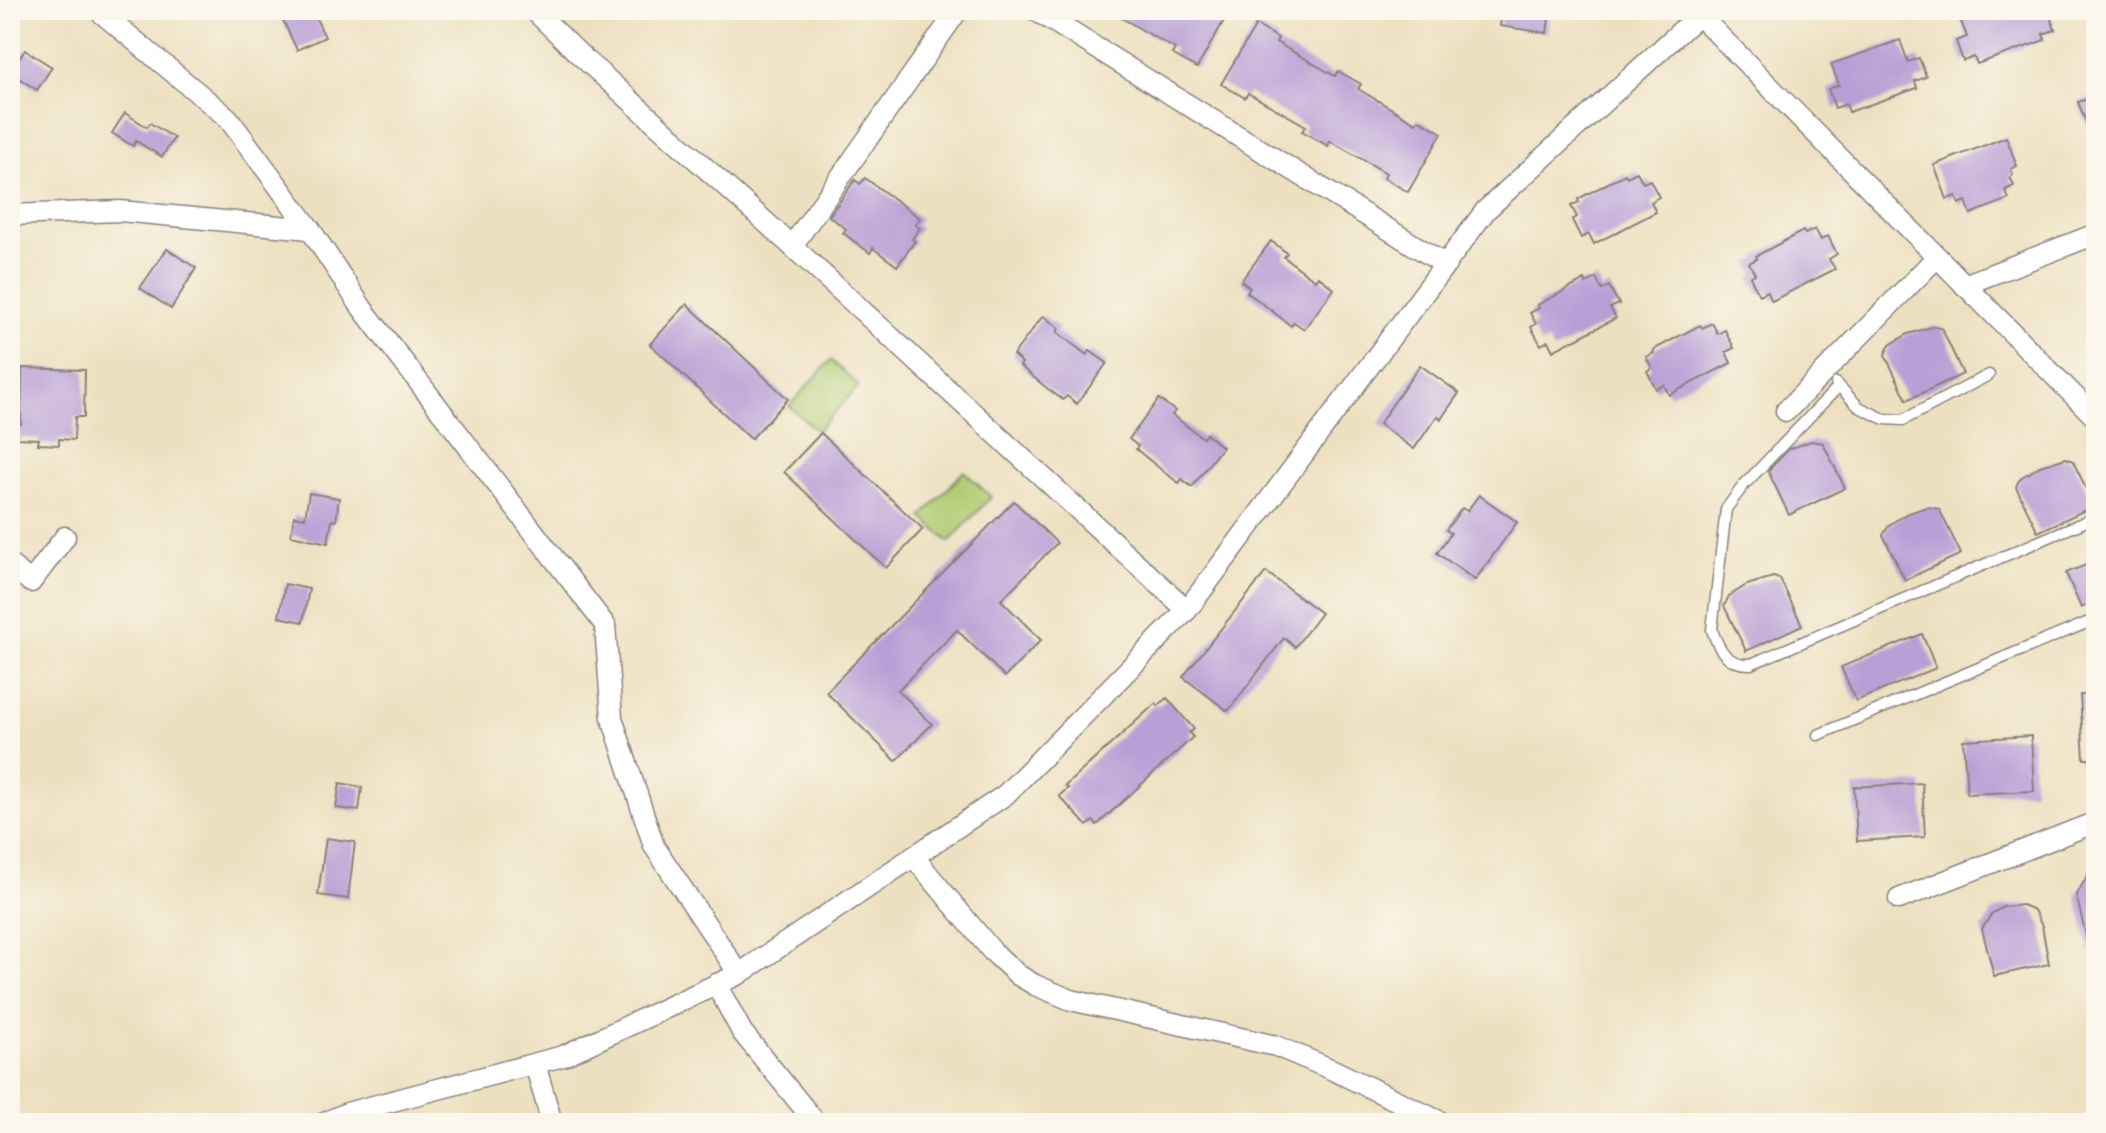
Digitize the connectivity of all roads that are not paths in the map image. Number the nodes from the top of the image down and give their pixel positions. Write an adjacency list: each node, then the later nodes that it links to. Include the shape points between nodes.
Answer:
1 (98, 10): 7 (street, via 228,118)
2 (534, 10): 9 (street)
3 (958, 10): 9 (street)
4 (1035, 10): 11 (street)
5 (1702, 12): 10 (street); 11 (street, via 1486,210)
6 (10, 215): 7 (street, via 120,211)
7 (310, 229): 26 (street, via 362,308 605,625 612,718 654,846)
8 (2096, 234): 12 (street)
9 (792, 246): 20 (street)
10 (1937, 257): 12 (street); 14 (street)
11 (1446, 265): 20 (street)
12 (1964, 285): 16 (street)
13 (1989, 375): 14 (lane, via 1903,420 1884,419 1859,407)
14 (1832, 378): 15 (street); 17 (lane, via 1726,509 1712,630 1723,654 1737,663 1751,664)
15 (1786, 411)
16 (2096, 418)
17 (2096, 517)
18 (65, 537): 19 (street, via 31,582)
19 (10, 565)
20 (1187, 610): 24 (street, via 1005,795)
21 (2096, 619): 22 (lane)
22 (1818, 735)
23 (2096, 822): 25 (street)
24 (913, 856): 26 (street); 32 (street, via 1004,964 1035,985 1071,1000 1276,1046)
25 (1899, 899)
26 (739, 974): 27 (street)
27 (716, 984): 28 (street, via 563,1056); 31 (street, via 742,1032)
28 (535, 1064): 29 (street); 30 (street)
29 (324, 1123)
30 (552, 1123)
31 (816, 1123)
32 (1443, 1123)

